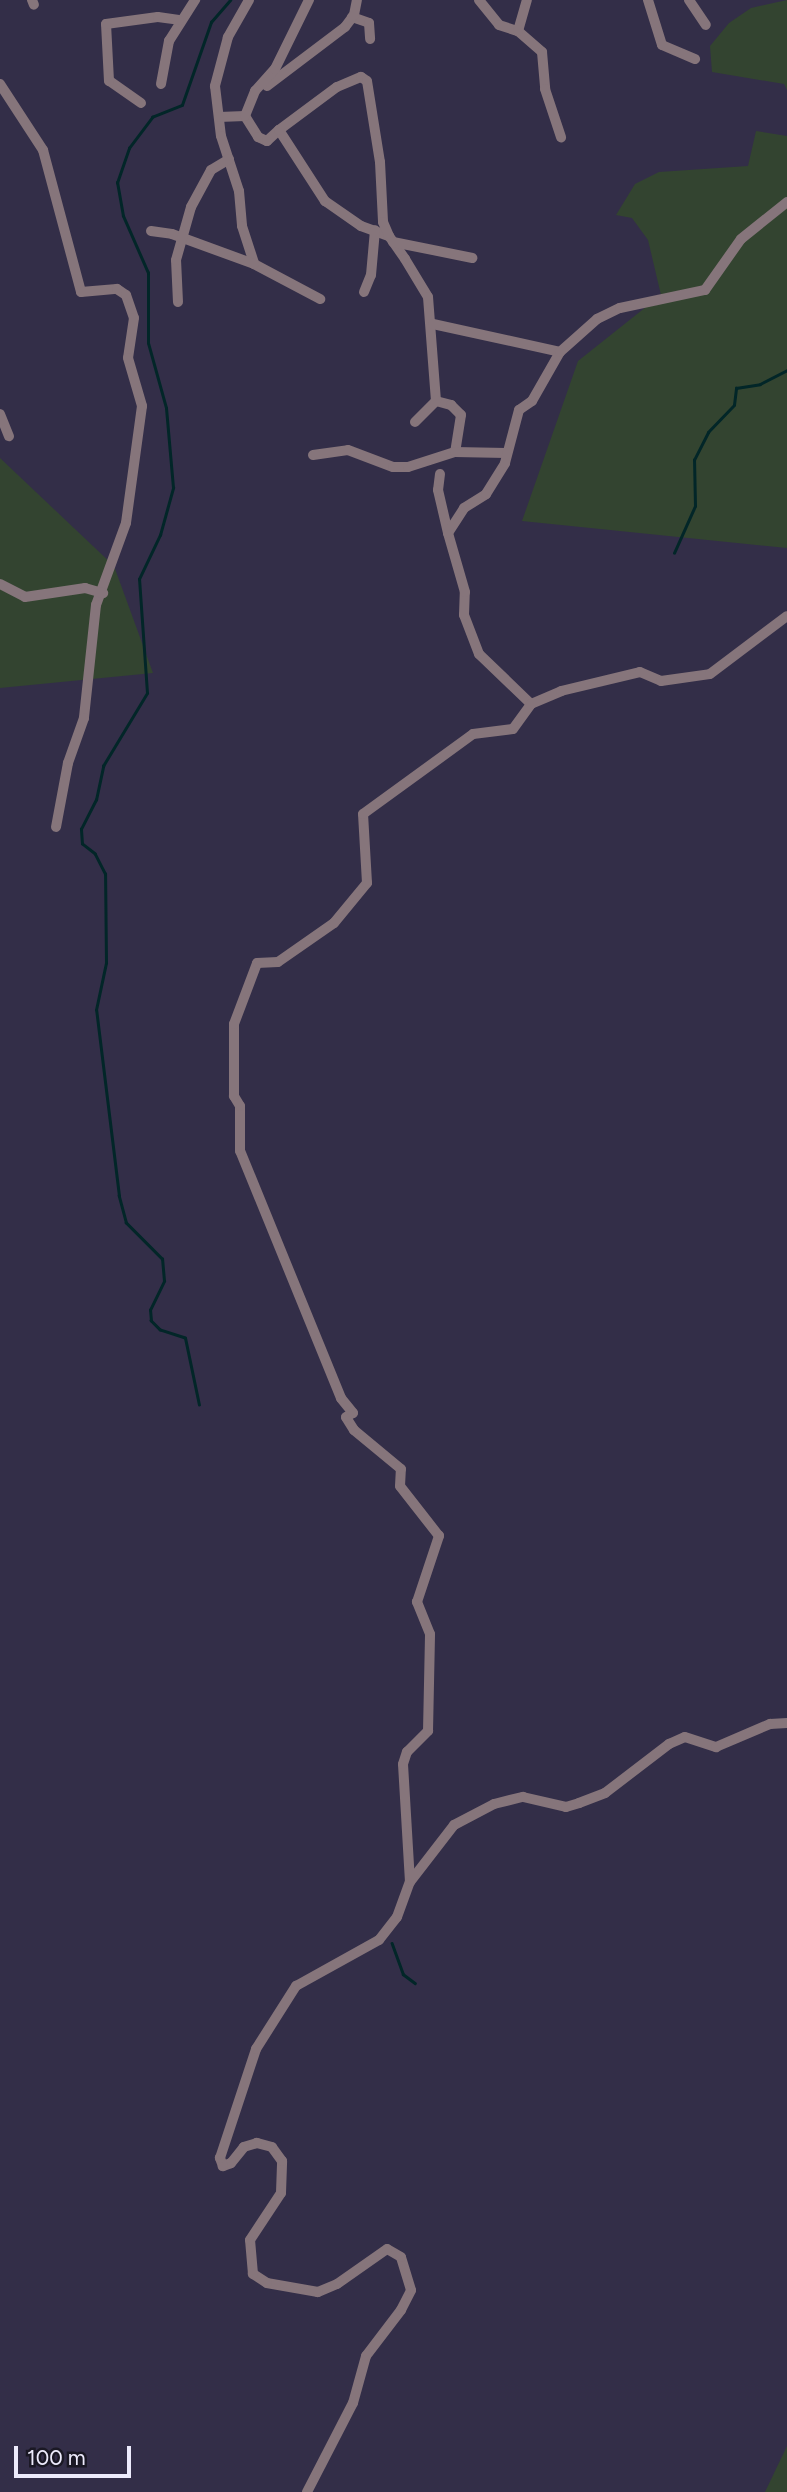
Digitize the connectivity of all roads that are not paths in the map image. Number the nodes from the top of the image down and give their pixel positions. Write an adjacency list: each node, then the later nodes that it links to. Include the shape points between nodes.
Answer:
1 (195, 0): 10 (street)
2 (249, 0): 20 (street, via 237,15 221,60 215,86)
3 (309, 0): 17 (street, via 275,69)
4 (357, 0): 9 (street)
5 (479, 0): 12 (street, via 499,25)
6 (527, 0): 12 (street)
7 (648, 0): 14 (street, via 662,45)
8 (689, 0): 11 (street)
9 (352, 18): 13 (street, via 369,23); 17 (street, via 300,64)
10 (179, 20): 16 (street, via 164,59); 18 (street, via 158,17 106,24 109,81)
11 (706, 25)
12 (518, 31): 22 (street, via 542,52 545,89)
13 (370, 39)
14 (695, 59)
15 (0, 84): 46 (street, via 43,149 80,292 117,289 126,295 134,318 128,358 141,416 126,523)
16 (161, 84)
17 (260, 86): 19 (street)
18 (141, 103)
19 (245, 116): 20 (street); 21 (street, via 258,137 267,141)
20 (219, 117): 23 (street)
21 (279, 130): 25 (street, via 325,201); 28 (street, via 337,86 360,77 366,81 380,162 383,222)
22 (561, 137)
23 (229, 159): 27 (street, via 211,170 201,185); 30 (street)
24 (787, 202): 35 (street, via 741,239 705,290 620,307 597,319)
25 (375, 230): 28 (street); 31 (street, via 371,275)
26 (151, 231): 27 (street)
27 (183, 238): 30 (street); 33 (street, via 176,260)
28 (391, 239): 29 (street); 34 (street, via 428,297)
29 (472, 258)
30 (254, 264): 32 (street)
31 (364, 292)
32 (320, 299)
33 (178, 302)
34 (433, 324): 35 (street); 36 (street)
35 (560, 352): 41 (street, via 532,401 519,410)
36 (436, 401): 38 (street); 40 (street, via 451,405 461,415)
37 (0, 414): 39 (street)
38 (415, 422)
39 (9, 436)
40 (455, 452): 41 (street); 42 (street, via 408,467 393,467 348,450)
41 (506, 453): 44 (street, via 486,494 464,508)
42 (313, 455)
43 (440, 474): 44 (street, via 438,490)
44 (449, 533): 48 (street, via 465,592 464,615 480,654)
45 (0, 584): 46 (street, via 25,597 85,588)
46 (103, 593): 49 (street, via 91,630 84,718 68,763)
47 (787, 616): 48 (street, via 710,674 661,681 640,672 561,691)
48 (531, 704): 51 (street, via 513,729 473,734 363,814 367,883 334,923 278,962 257,963 234,1024 240,1151 341,1398 353,1413 345,1417 401,1469 400,1486 439,1536 417,1602 430,1634 428,1731 407,1752 403,1764)
49 (56, 827)
50 (787, 1723): 51 (street, via 770,1724 716,1747 685,1737 668,1744 605,1793 566,1807 523,1797 494,1804 454,1825)
51 (410, 1882): 52 (street, via 397,1917 379,1940 296,1986 256,2049 220,2158 223,2166 232,2163 244,2147 257,2143 272,2147 282,2161 281,2193 250,2240 253,2274 267,2283 318,2292 387,2249 401,2257 410,2275 411,2290 366,2356 353,2403)
52 (307, 2492)

